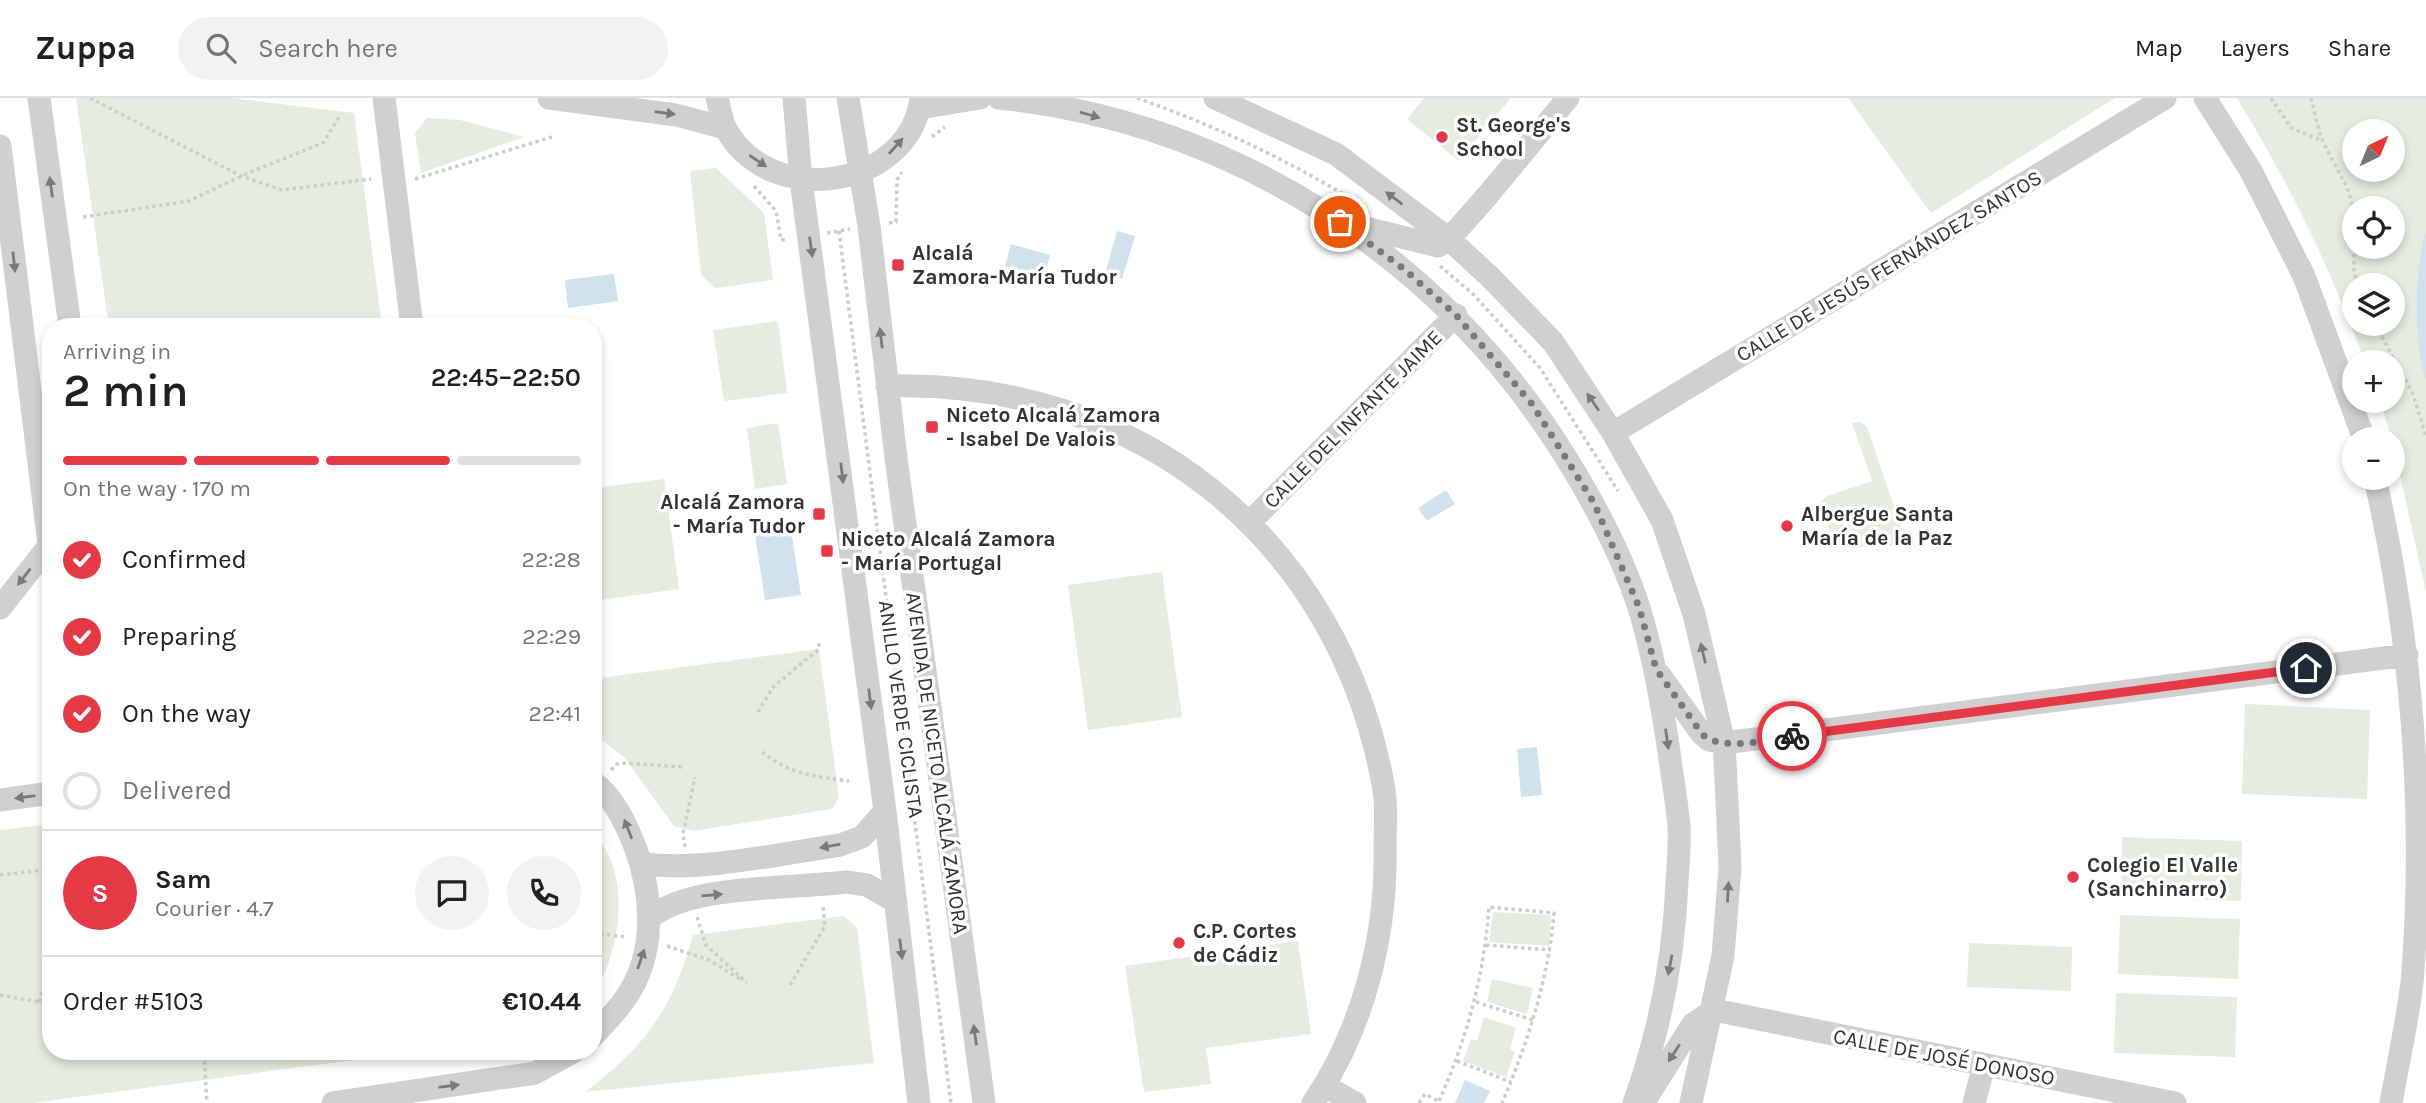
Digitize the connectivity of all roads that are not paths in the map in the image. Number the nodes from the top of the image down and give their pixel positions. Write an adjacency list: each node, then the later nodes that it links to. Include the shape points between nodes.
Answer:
1 (39, 98): 23 (street, one-way to 1)
2 (384, 98): 24 (street)
3 (549, 98): 14 (street, one-way to 14, via 676,115)
4 (717, 98): 14 (street)
5 (794, 98): 17 (street)
6 (848, 98): 16 (street, AVENIDA DE NICETO ALCALÁ ZAMORA)
7 (980, 98): 13 (street)
8 (999, 98): 19 (street, one-way to 19, via 1050,103 1175,139 1289,189)
9 (1215, 98): 20 (street, one-way to 9, via 1336,154)
10 (1568, 98): 20 (street)
11 (2165, 98): 28 (street, CALLE DE JESÚS FERNÁNDEZ SANTOS)
12 (2205, 98): 27 (street, via 2251,171 2304,276)
13 (920, 103): 16 (street, one-way to 13, via 899,145)
14 (725, 128): 17 (street, one-way to 17, via 750,157)
15 (0, 146): 18 (street)
16 (861, 172): 17 (street, via 832,180); 26 (street, AVENIDA DE NICETO ALCALÁ ZAMORA, one-way to 16)
17 (801, 180): 40 (street, one-way to 40)
18 (3, 200): 25 (street, one-way to 25)
19 (1340, 222): 20 (street, via 1426,246 1438,246); 21 (street)
20 (1448, 239): 28 (street, one-way to 20, via 1553,342)
21 (1456, 315): 31 (street, CALLE DEL INFANTE JAIME); 35 (street, via 1532,404 1594,503 1639,607)
22 (0, 317): 25 (street)
23 (69, 318)
24 (411, 318)
25 (23, 338): 29 (street)
26 (887, 386): 31 (street, via 972,389 1083,416 1143,443 1199,479); 51 (street, AVENIDA DE NICETO ALCALÁ ZAMORA, one-way to 26)
27 (2360, 427)
28 (1613, 433): 36 (street, one-way to 28, via 1694,614 1661,520)
29 (42, 490)
30 (2378, 490): 34 (street)
31 (1250, 522): 48 (street, via 1314,601 1359,692 1384,791 1386,893 1366,993)
32 (42, 563): 33 (street, one-way to 33)
33 (0, 608)
34 (2407, 655): 36 (street); 58 (street, via 2420,789 2418,876 2412,983)
35 (1656, 669): 36 (street, via 1702,734); 53 (street, one-way to 53, via 1679,829 1674,942 1653,1052)
36 (1724, 743): 44 (street, one-way to 36, via 1730,867)
37 (602, 776): 41 (street, one-way to 37)
38 (42, 794): 39 (street, one-way to 39)
39 (0, 800)
40 (885, 811): 41 (street, one-way to 41, via 862,837 839,845 688,865); 42 (street)
41 (641, 863): 43 (street)
42 (896, 902): 43 (street, one-way to 42, via 664,906 693,897 846,882 867,885); 50 (street, one-way to 50)
43 (648, 929): 45 (street, one-way to 43, via 626,998)
44 (1714, 1010): 47 (street, CALLE DE JOSÉ DONOSO); 54 (street, one-way to 54, via 1693,1024); 55 (street)
45 (602, 1026)
46 (559, 1060): 49 (street, one-way to 46, via 535,1073)
47 (1984, 1065): 56 (street); 57 (street, CALLE DE JOSÉ DONOSO)
48 (1319, 1094): 52 (street)
49 (333, 1103)
50 (919, 1103)
51 (984, 1103)
52 (1355, 1103)
53 (1634, 1103)
54 (1644, 1103)
55 (1691, 1103)
56 (1974, 1103)
57 (2175, 1103)
58 (2391, 1103)

